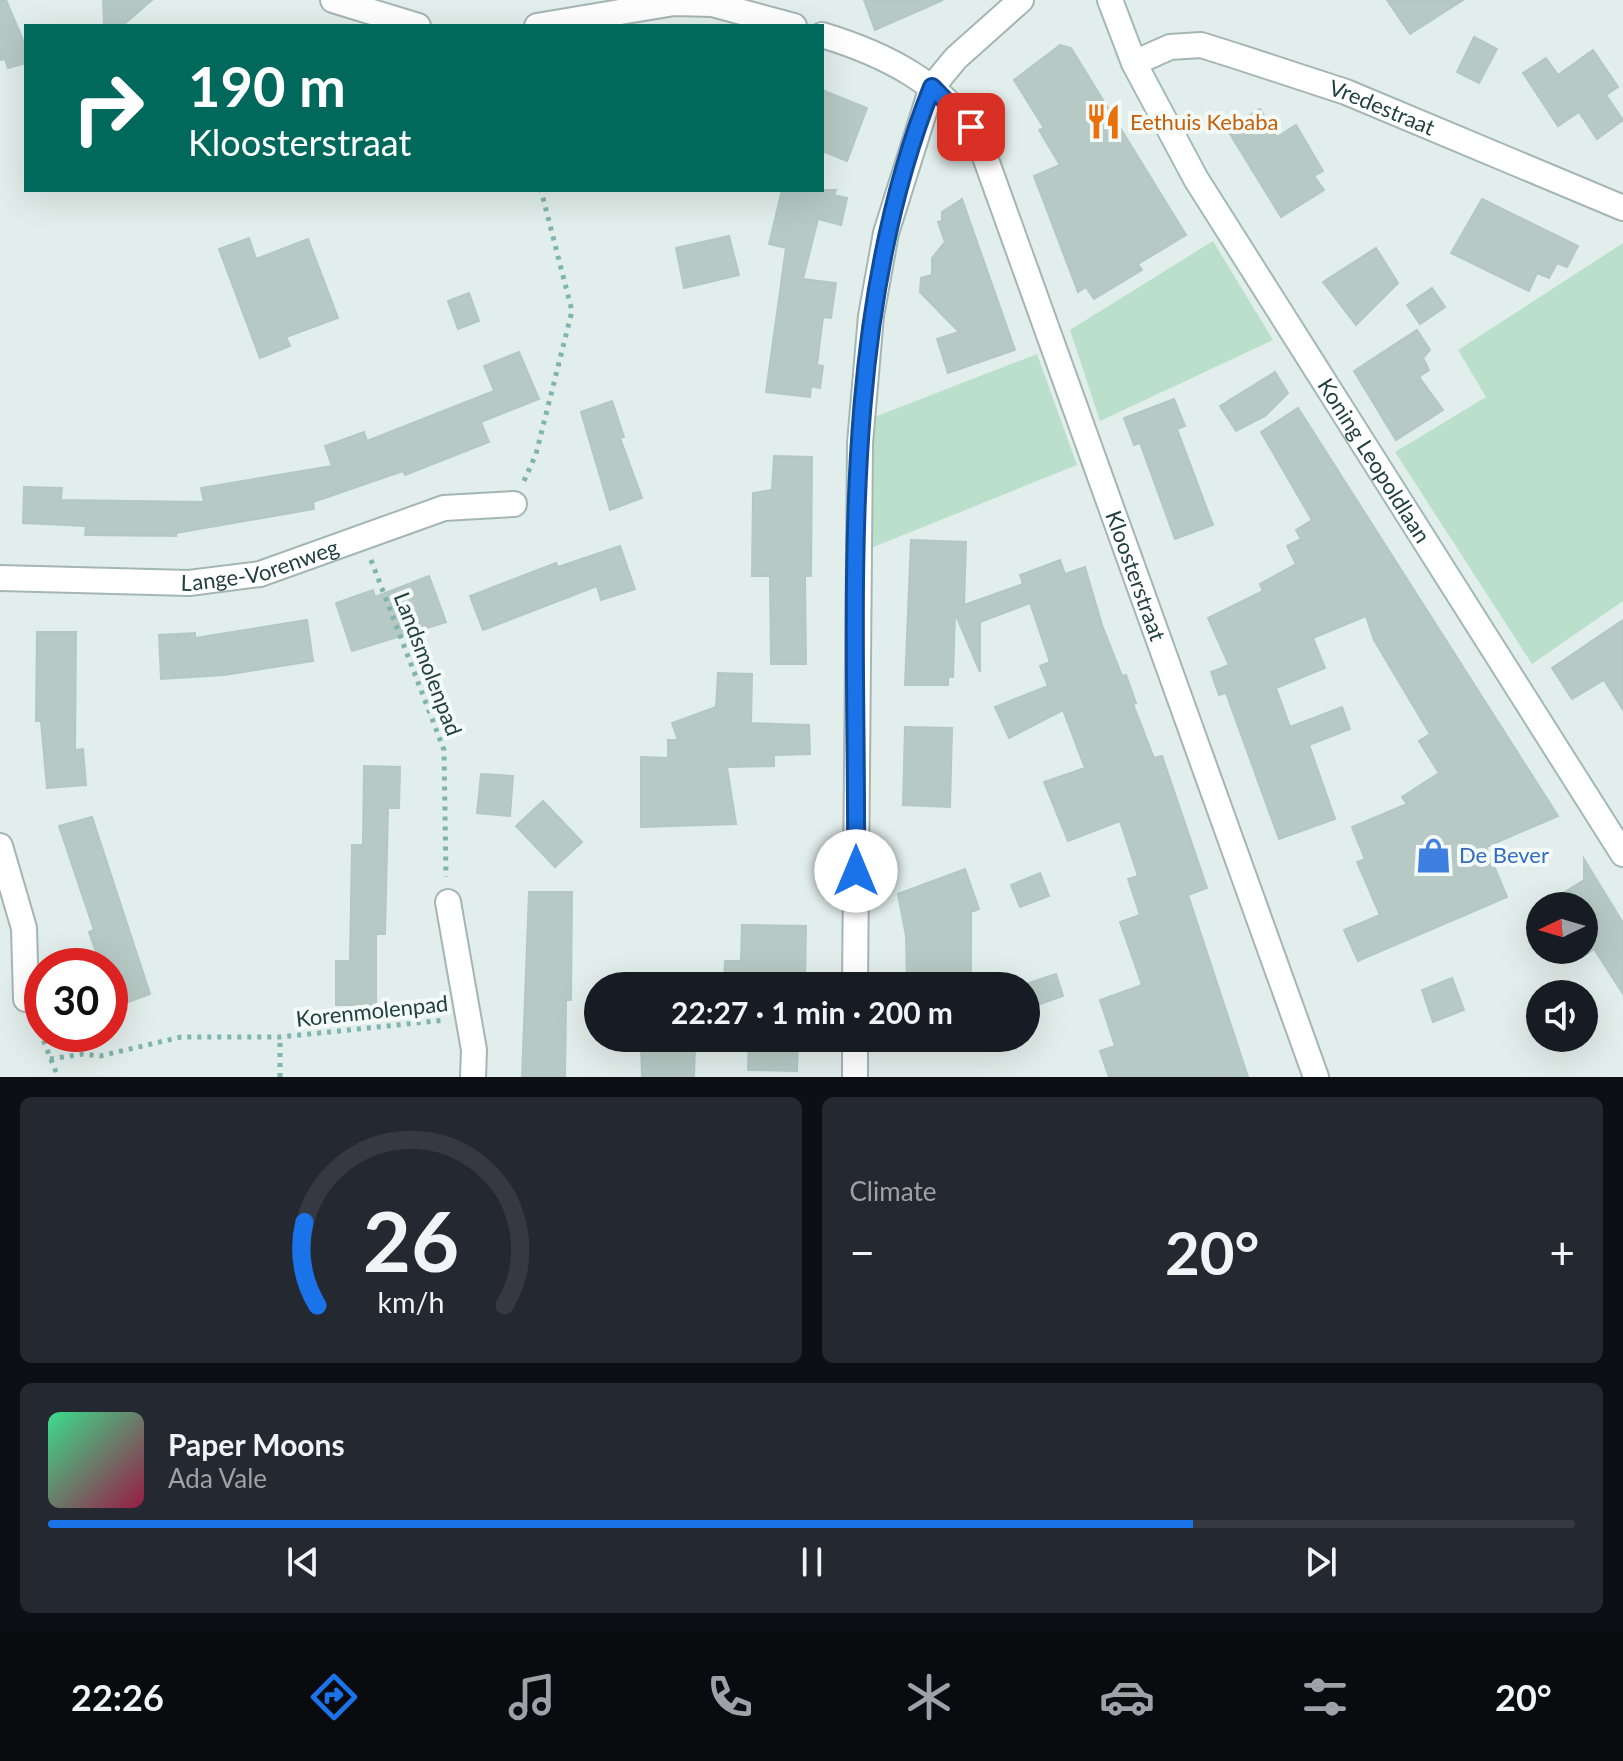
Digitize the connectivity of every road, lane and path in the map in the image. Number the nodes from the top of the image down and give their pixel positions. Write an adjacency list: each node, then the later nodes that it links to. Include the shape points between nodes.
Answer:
1 (333, 0): 4 (street)
2 (1021, 0): 9 (street)
3 (1110, 0): 8 (street, Koning Leopoldlaan)
4 (411, 24)
5 (549, 24): 6 (street, via 674,3 712,4)
6 (787, 24)
7 (824, 36): 9 (street, Kloosterstraat, via 896,63)
8 (1134, 63): 11 (street, Vredestraat, via 1170,47 1201,45 1346,92); 16 (street, Koning Leopoldlaan, via 1196,179)
9 (932, 87): 19 (street, via 886,233 871,316 860,443); 29 (street, Kloosterstraat, via 980,143)
10 (542, 192): 12 (path, via 572,311 536,454)
11 (1621, 203)
12 (514, 504): 13 (street, Lange-Vorenweg, via 444,508)
13 (363, 538): 14 (street, Lange-Vorenweg, via 260,574 189,583); 17 (path, Landsmolenpad, via 444,750)
14 (0, 578)
15 (0, 846): 18 (street, via 24,928)
16 (1623, 854)
17 (448, 902): 20 (street)
18 (25, 948)
19 (855, 972)
20 (467, 1015): 21 (path, Korenmolenpad, via 434,1023); 27 (street)
21 (280, 1037): 24 (path, Korenmolenpad, via 181,1037 100,1056); 26 (path, Korenmolenpad)
22 (47, 1052): 24 (path)
23 (855, 1052): 28 (street)
24 (50, 1059): 25 (path)
25 (58, 1077)
26 (280, 1077)
27 (473, 1077)
28 (855, 1077)
29 (1316, 1077)

